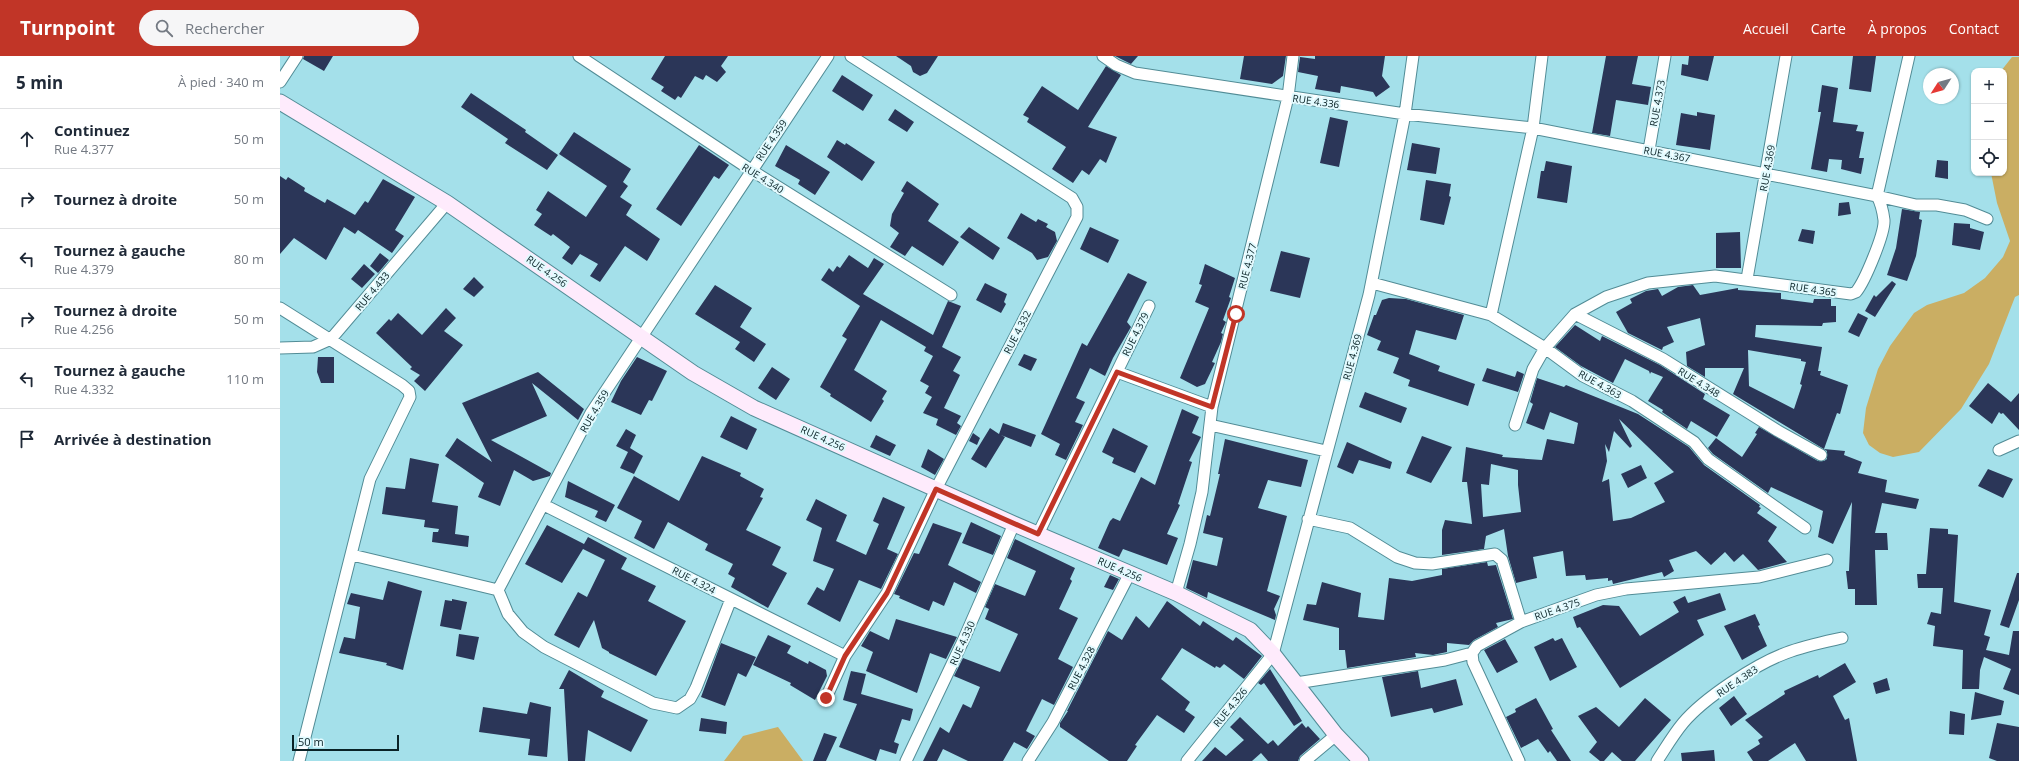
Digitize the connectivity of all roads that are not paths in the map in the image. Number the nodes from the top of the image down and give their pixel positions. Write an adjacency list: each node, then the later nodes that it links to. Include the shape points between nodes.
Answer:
1 (297, 56): 12 (street)
2 (579, 56): 18 (street, RUE 4.340)
3 (828, 56): 18 (street, RUE 4.359)
4 (851, 56): 42 (street, RUE 4.332, via 1072,198 1077,207 1077,217)
5 (1103, 56): 13 (street, RUE 4.336, via 1134,73)
6 (1293, 56): 13 (street, RUE 4.377)
7 (1413, 56): 15 (street, RUE 4.369)
8 (1542, 56): 16 (street)
9 (1665, 56): 17 (street, RUE 4.373)
10 (1786, 56): 19 (street, RUE 4.369)
11 (1909, 56): 20 (street)
12 (280, 82)
13 (1288, 97): 15 (street, RUE 4.336); 35 (street, RUE 4.377)
14 (280, 102): 21 (street, RUE 4.256)
15 (1405, 114): 16 (street, RUE 4.336); 24 (street, RUE 4.369)
16 (1533, 128): 17 (street, RUE 4.367); 29 (street)
17 (1649, 150): 19 (street, RUE 4.367)
18 (751, 170): 25 (street, RUE 4.340); 30 (street, RUE 4.359)
19 (1766, 174): 20 (street, RUE 4.367); 23 (street, RUE 4.369)
20 (1877, 196): 22 (street, RUE 4.367, via 1916,205 1938,205 1965,210); 23 (street, RUE 4.365, via 1881,203 1884,222 1872,261 1856,292 1851,294)
21 (447, 203): 30 (street, RUE 4.256); 31 (street, RUE 4.433)
22 (1987, 219)
23 (1747, 279): 28 (street, RUE 4.365, via 1715,276 1648,283 1606,297)
24 (1372, 283): 29 (street, RUE 4.363); 40 (street, RUE 4.369)
25 (951, 295)
26 (1149, 306): 34 (street, RUE 4.379)
27 (280, 308): 31 (street)
28 (1575, 314): 33 (street, RUE 4.365); 41 (street, RUE 4.348, via 1663,359)
29 (1491, 315): 33 (street, RUE 4.363)
30 (641, 336): 42 (street, RUE 4.256, via 693,373 754,408); 43 (street, RUE 4.359, via 591,413)
31 (331, 339): 32 (street, RUE 4.433, via 313,347); 48 (street, via 402,385 409,391 410,397 370,479)
32 (280, 348)
33 (1545, 348): 37 (street, RUE 4.365, via 1533,369); 46 (street, RUE 4.363, via 1583,376 1632,401 1694,442 1708,459)
34 (1117, 372): 35 (street); 47 (street, RUE 4.379)
35 (1212, 407): 36 (street, RUE 4.377)
36 (1210, 425): 40 (street); 52 (street, RUE 4.377, via 1202,492)
37 (1515, 425)
38 (2019, 441): 39 (street)
39 (1999, 450)
40 (1326, 451): 44 (street, RUE 4.369)
41 (1821, 455)
42 (936, 489): 45 (street, RUE 4.256); 58 (street, RUE 4.332, via 887,593)
43 (544, 505): 51 (street, RUE 4.359); 53 (street, RUE 4.324)
44 (1308, 519): 54 (street, via 1350,528 1398,557 1415,562 1432,564 1495,554 1502,560); 57 (street, RUE 4.369)
45 (1014, 524): 47 (street, RUE 4.256); 63 (street, RUE 4.330, via 963,641)
46 (1805, 528)
47 (1038, 534): 50 (street, RUE 4.256)
48 (352, 555): 51 (street); 62 (street)
49 (1827, 560): 54 (street, RUE 4.375, via 1759,577 1626,589 1596,595)
50 (1130, 574): 52 (street, RUE 4.256); 64 (street, RUE 4.328, via 1053,722)
51 (498, 590): 53 (street, via 508,614 523,632 544,647 653,703 678,708 690,699 696,688)
52 (1176, 593): 57 (street, RUE 4.256, via 1250,630)
53 (731, 599): 58 (street, RUE 4.324)
54 (1520, 622): 56 (street, RUE 4.375, via 1477,646)
55 (1842, 638): 69 (street, RUE 4.383, via 1787,652 1733,682 1699,707 1683,723)
56 (1472, 653): 59 (street, RUE 4.375, via 1445,660); 68 (street, via 1473,662)
57 (1273, 654): 59 (street, RUE 4.256); 65 (street, RUE 4.326)
58 (845, 656): 60 (street, RUE 4.332)
59 (1296, 684): 61 (street, RUE 4.256)
60 (826, 698)
61 (1336, 735): 66 (street); 67 (street, RUE 4.256)
62 (299, 761)
63 (906, 761)
64 (1028, 761)
65 (1187, 761)
66 (1305, 761)
67 (1361, 761)
68 (1519, 761)
69 (1657, 761)

